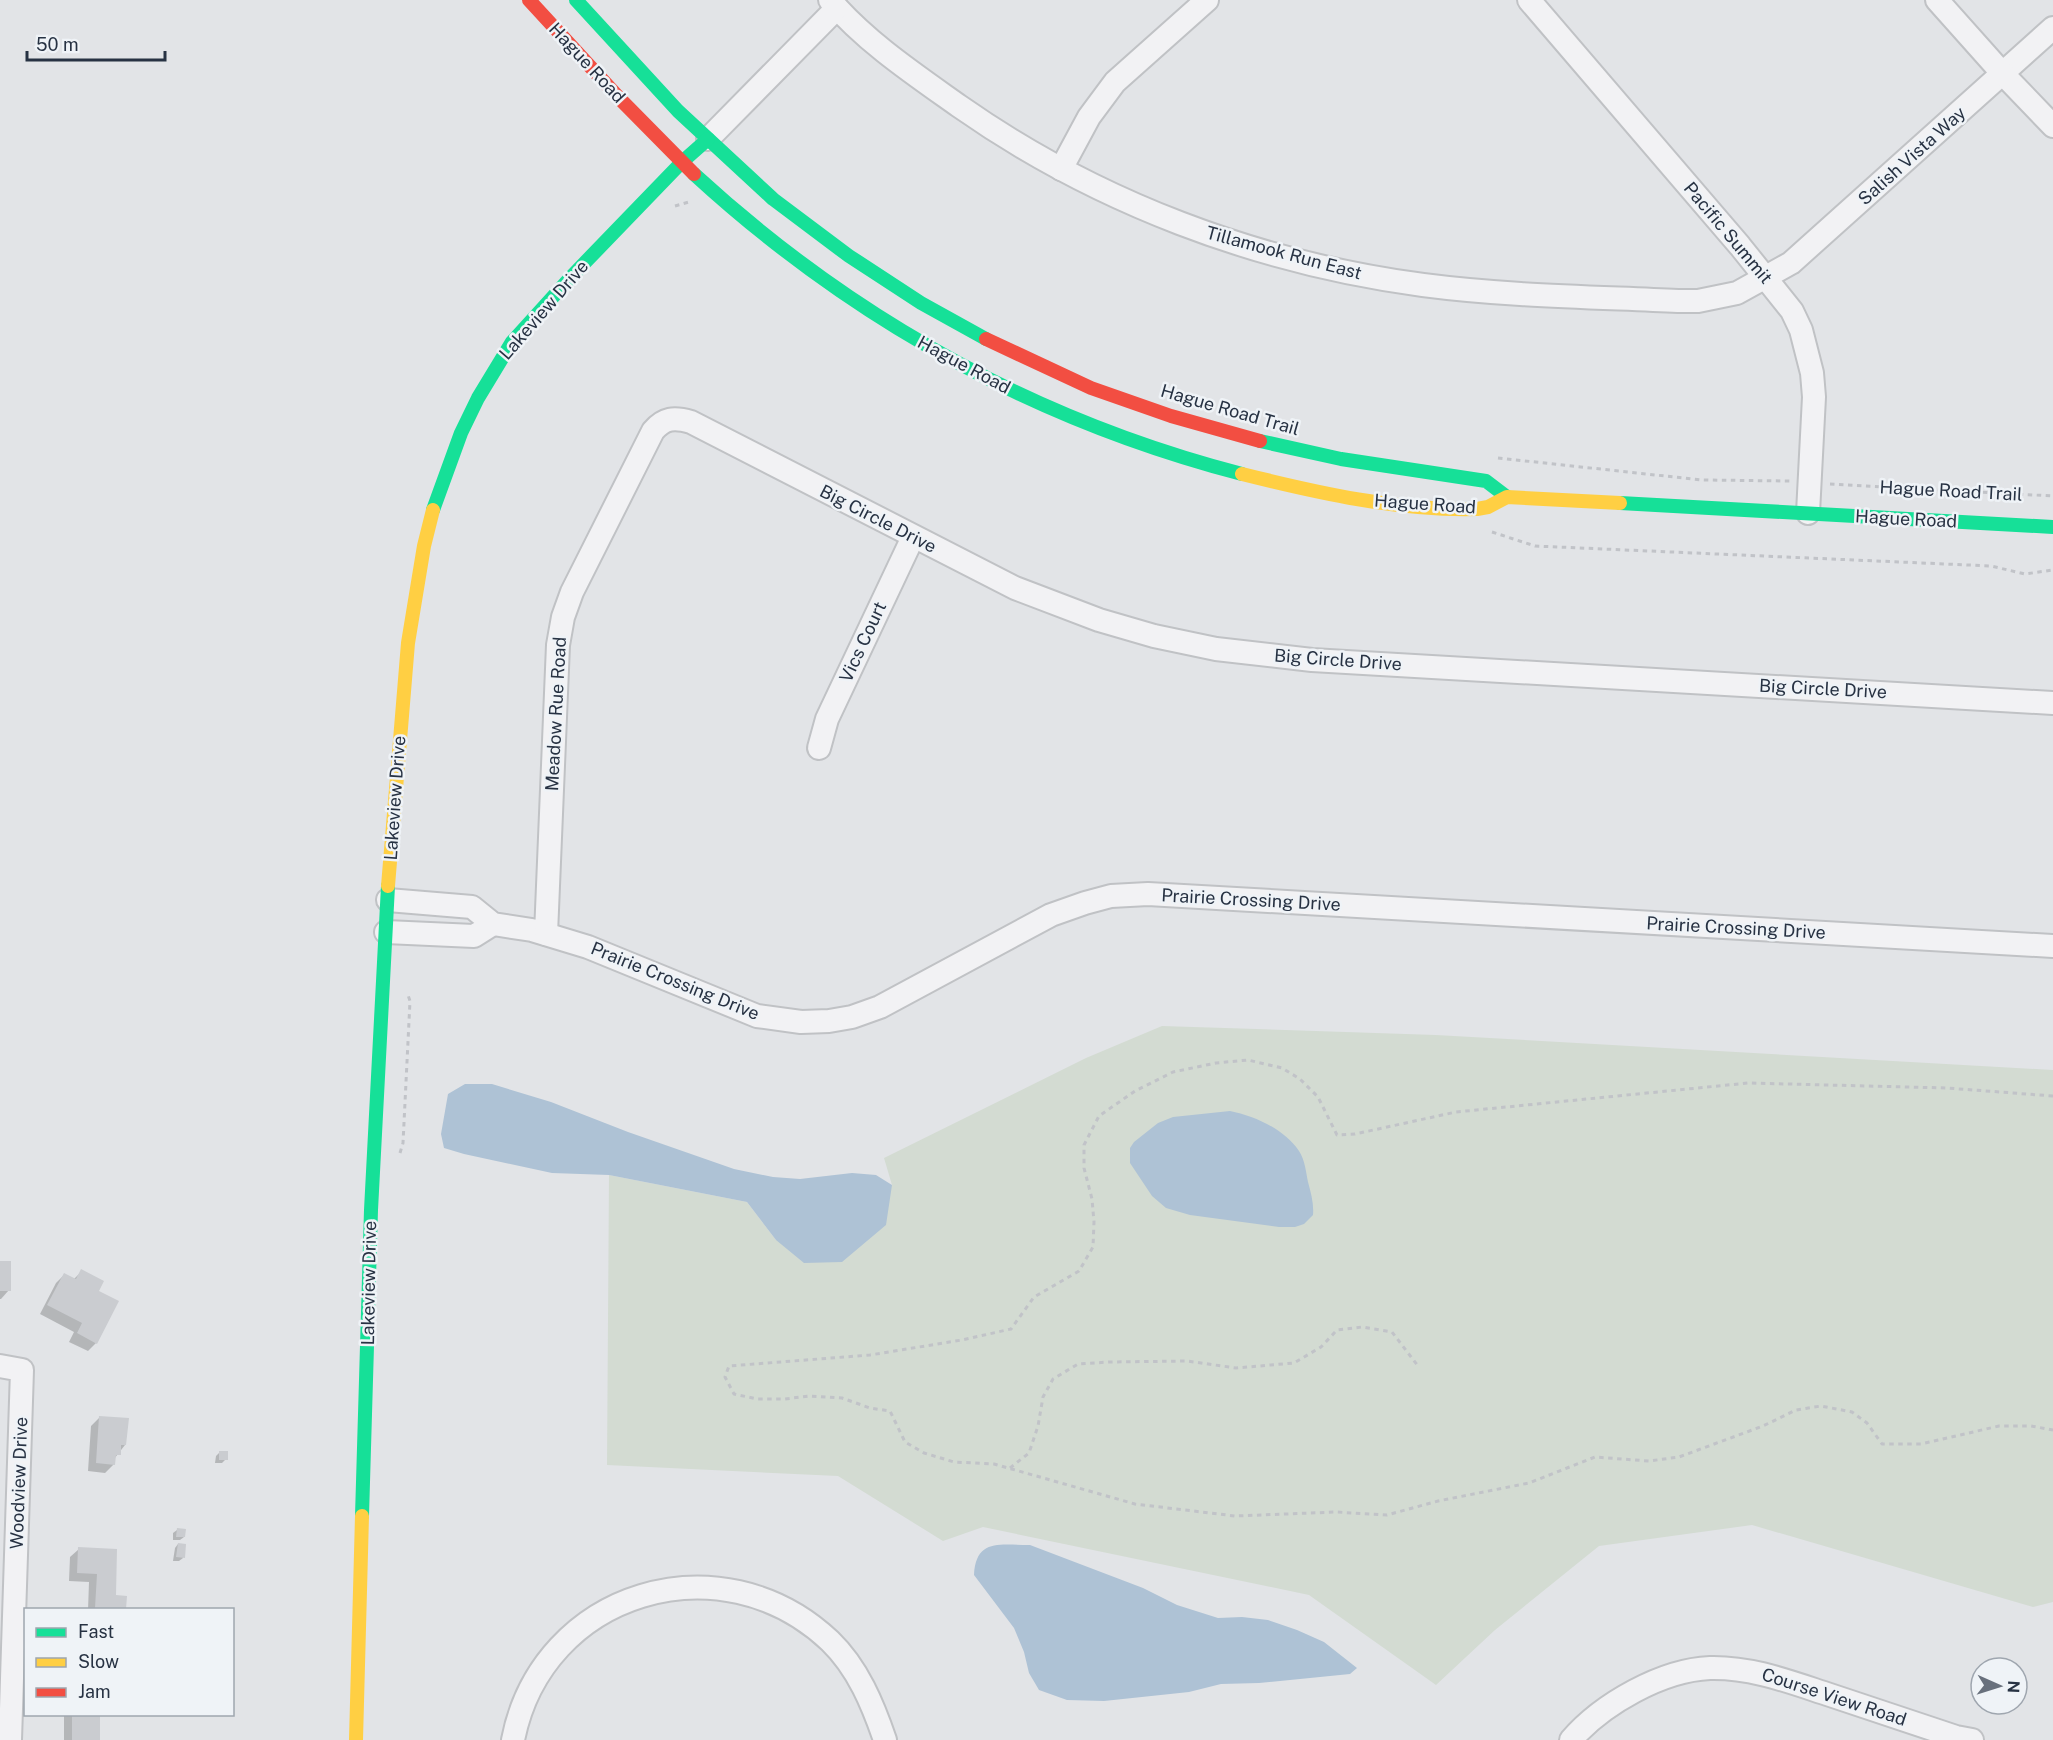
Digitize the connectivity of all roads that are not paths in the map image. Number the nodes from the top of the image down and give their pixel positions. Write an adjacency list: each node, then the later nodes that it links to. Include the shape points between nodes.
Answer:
1 (529, 0): 11 (main road, Hague Road)
2 (576, 0): 10 (main road, Hague Road)
3 (1529, 0): 13 (street, Pacific Summit)
4 (1938, 0): 8 (street)
5 (1205, 1): 12 (street, via 1115,82 1089,117)
6 (833, 4): 10 (street, Lakeview Drive); 12 (street, Tillamook Run East, via 908,70 984,124)
7 (2053, 28): 8 (street, Salish Vista Way)
8 (2003, 74): 9 (street); 13 (street, Salish Vista Way, via 1791,263)
9 (2053, 126)
10 (708, 139): 11 (main road, Lakeview Drive); 15 (main road, Hague Road, via 783,206 881,278 968,330 1091,388 1227,433 1341,459 1486,481)
11 (682, 162): 15 (main road, Hague Road, via 754,227 878,316 970,370 1097,428 1227,470 1359,499 1397,505 1484,508); 21 (main road, Lakeview Drive, via 512,342 478,398 447,466 424,546 408,643)
12 (1060, 169): 13 (street, Tillamook Run East, via 1211,235 1297,260 1385,279 1485,291 1688,301 1719,298)
13 (1765, 278): 16 (street, Pacific Summit, via 1792,311 1812,373)
14 (672, 419): 18 (street, Big Circle Drive, via 691,422); 24 (street, Meadow Rue Road, via 660,422 653,431 563,617 558,645)
15 (1508, 496): 16 (main road, Hague Road)
16 (1808, 513): 17 (main road, Hague Road)
17 (2053, 527)
18 (913, 537): 19 (street, Big Circle Drive, via 1015,588 1099,620 1216,649 1312,660); 20 (street, Vics Court, via 826,719)
19 (2053, 703)
20 (819, 748)
21 (388, 900): 22 (street, Prairie Crossing Drive, via 472,907); 23 (main road, Lakeview Drive)
22 (493, 924): 23 (street, via 474,936); 24 (street, Prairie Crossing Drive)
23 (386, 932): 29 (main road, Lakeview Drive, via 371,1210)
24 (546, 934): 25 (street, Prairie Crossing Drive, via 624,960 757,1016 801,1022 852,1017 880,1007 1051,915 1111,896 1148,894)
25 (2053, 946)
26 (0, 1366): 27 (street, Woodview Drive, via 22,1370)
27 (8, 1579): 28 (street, Woodview Drive)
28 (10, 1740)
29 (356, 1740)
30 (513, 1740): 31 (street, via 525,1699 538,1674 570,1636 626,1601 691,1588 752,1596 810,1625 830,1641 858,1676)
31 (885, 1740)
32 (1571, 1740): 33 (street, Course View Road, via 1604,1709 1637,1690 1669,1676 1709,1668 1759,1672)
33 (1972, 1740)

